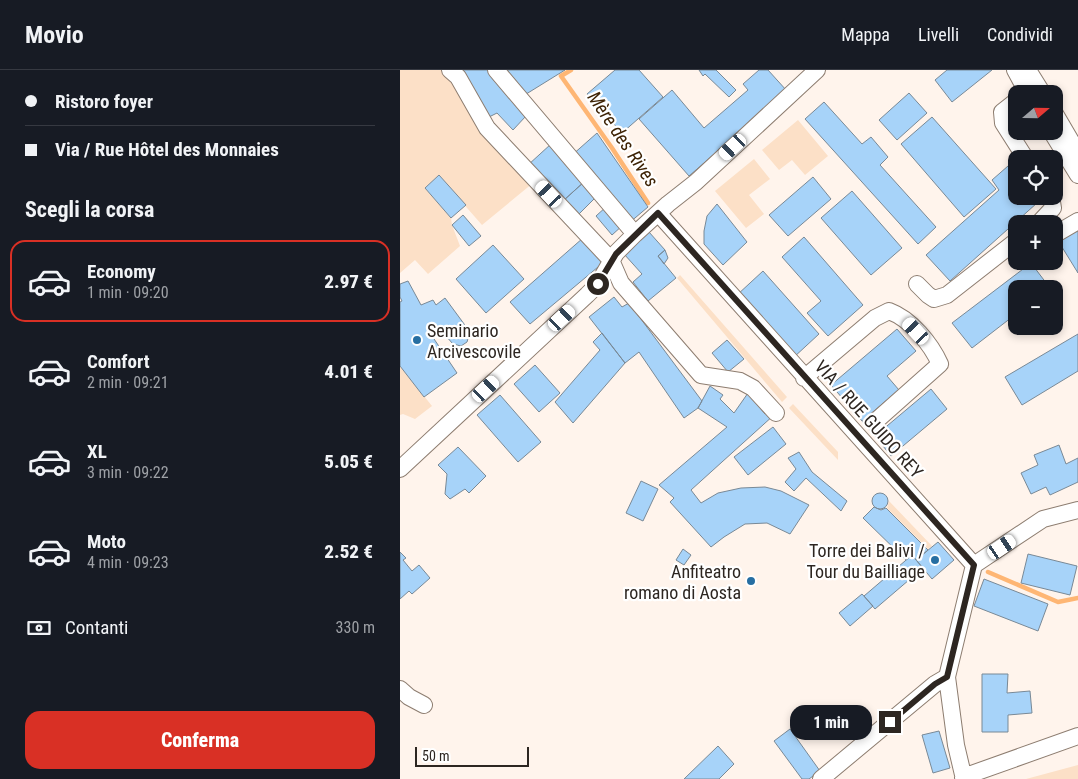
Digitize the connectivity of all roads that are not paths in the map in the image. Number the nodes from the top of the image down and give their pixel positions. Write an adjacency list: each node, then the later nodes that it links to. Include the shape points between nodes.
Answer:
1 (450, 70): 21 (street, via 487,128)
2 (496, 70): 19 (street)
3 (817, 70): 15 (street)
4 (1015, 70): 6 (street)
5 (1028, 70): 7 (street)
6 (1025, 85)
7 (1029, 85)
8 (1008, 108): 10 (street, via 1002,112)
9 (1063, 127): 12 (street)
10 (1008, 131)
11 (1057, 140): 13 (street)
12 (1078, 153)
13 (1078, 174)
14 (1052, 205): 16 (street)
15 (658, 213): 19 (street); 23 (street, VIA / RUE GUIDO REY)
16 (1046, 215)
17 (1078, 221): 18 (street)
18 (1063, 230)
19 (635, 234): 21 (street)
20 (1008, 247): 22 (street, via 947,295 934,299)
21 (611, 260): 24 (street, via 620,283 701,375 740,381 753,388); 26 (street, via 598,284 587,295)
22 (917, 284)
23 (804, 378): 25 (street, VIA / RUE GUIDO REY); 25 (street, via 875,318 890,311 898,314 924,339 940,364)
24 (776, 413)
25 (868, 429): 28 (street, VIA / RUE GUIDO REY)
26 (400, 469)
27 (1078, 510): 28 (street, via 1043,519)
28 (974, 565): 29 (street)
29 (947, 677): 33 (street); 34 (street)
30 (400, 689): 31 (street)
31 (424, 705)
32 (1078, 736): 33 (street)
33 (964, 778)
34 (821, 779)

